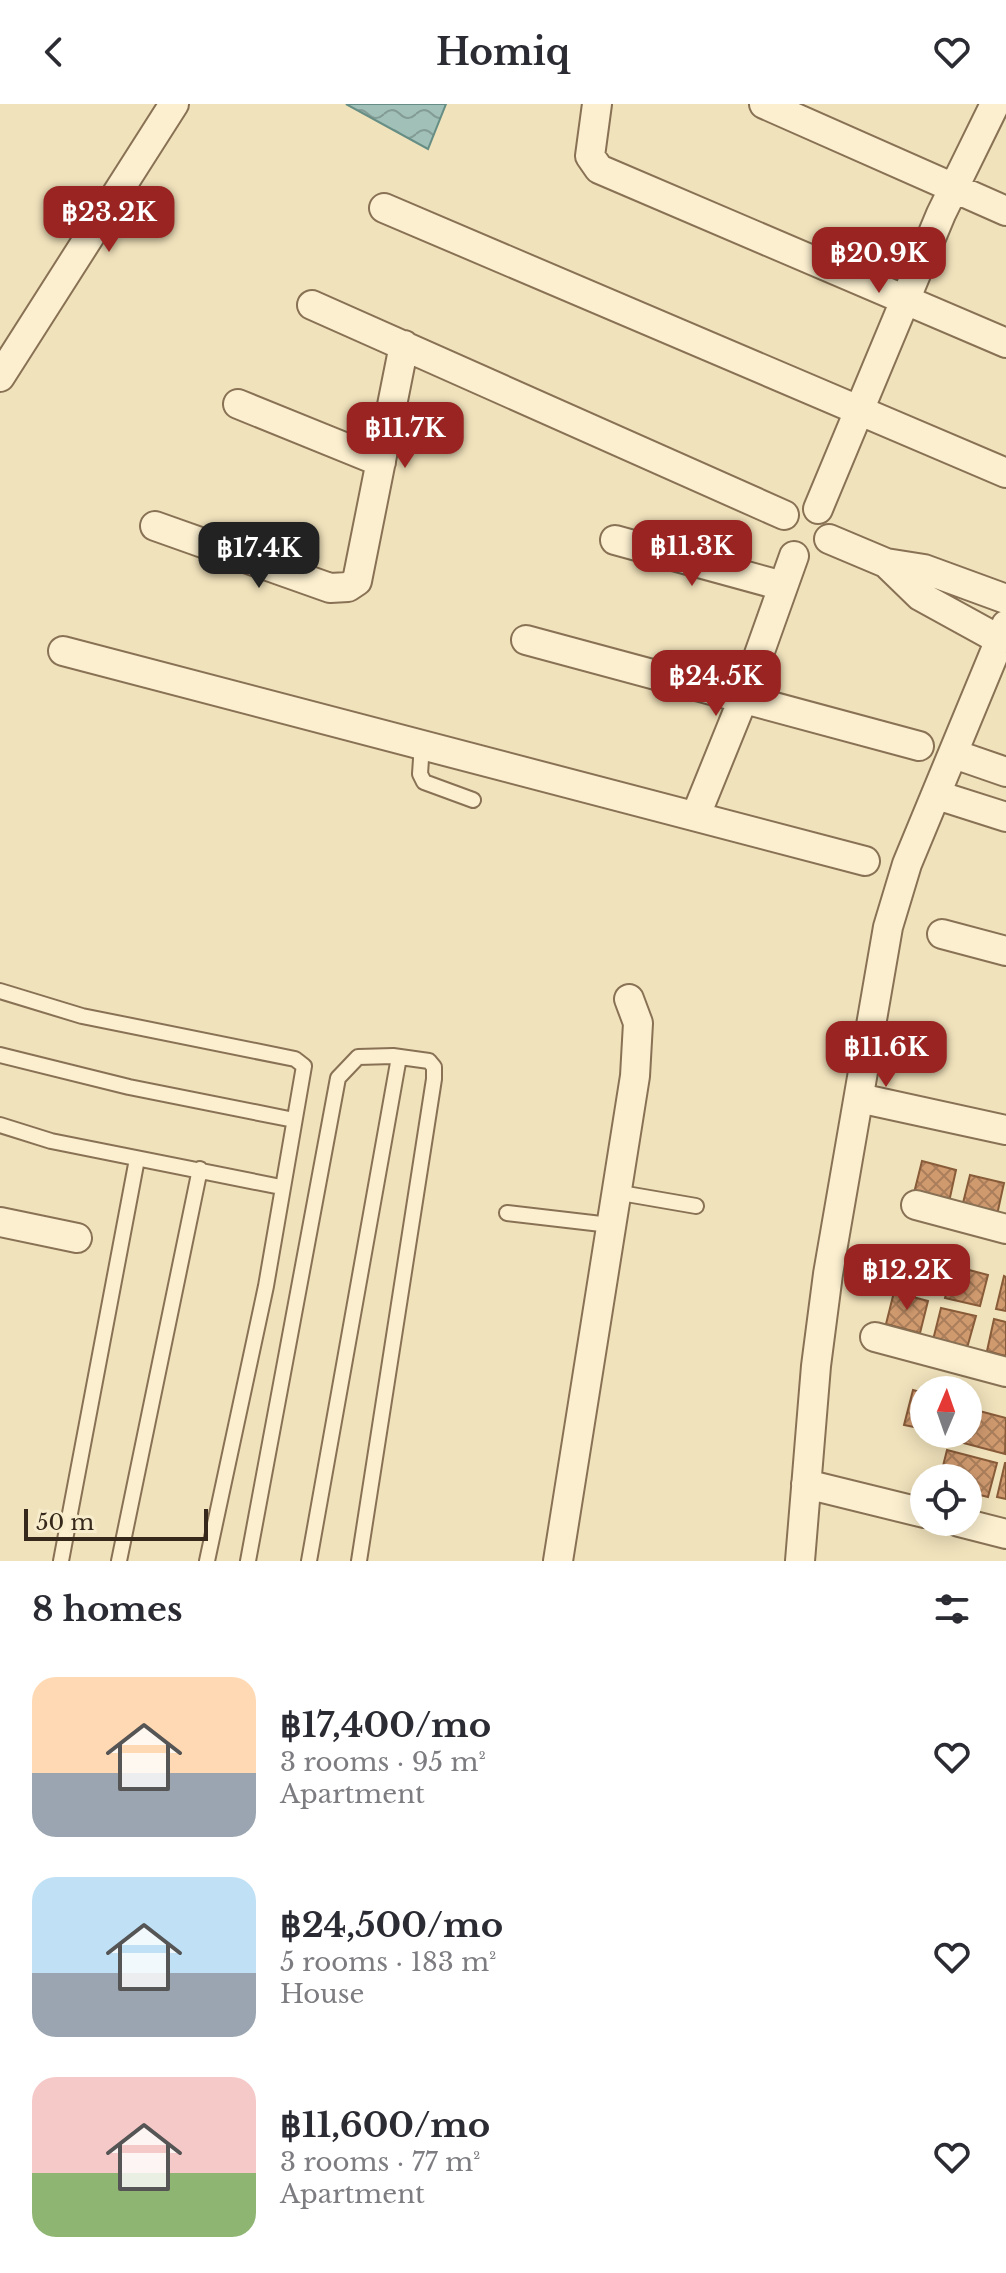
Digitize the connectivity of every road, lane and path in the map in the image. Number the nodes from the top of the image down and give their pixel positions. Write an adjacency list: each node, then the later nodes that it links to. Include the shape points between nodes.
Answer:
1 (174, 104): 12 (street)
2 (597, 104): 8 (street, via 590,156 599,169)
3 (764, 104): 5 (street)
4 (995, 104): 5 (street)
5 (953, 189): 7 (street); 8 (street)
6 (384, 208): 14 (street)
7 (1006, 211)
8 (905, 300): 10 (street); 14 (street)
9 (312, 305): 11 (street)
10 (1006, 343)
11 (404, 345): 15 (street); 18 (street)
12 (0, 377)
13 (238, 404): 15 (street)
14 (860, 410): 16 (street); 17 (street)
15 (381, 462): 19 (street, via 363,567 348,587 330,588)
16 (1006, 473)
17 (818, 509): 18 (street, via 794,508); 20 (street, via 828,522)
18 (784, 515): 22 (street, via 778,533)
19 (155, 526)
20 (829, 539): 22 (street, via 815,555); 23 (street)
21 (615, 540): 24 (street)
22 (794, 556): 24 (street)
23 (886, 563): 25 (street, via 924,569); 26 (street, via 920,596)
24 (783, 586): 29 (street)
25 (1006, 599)
26 (1003, 633): 32 (street)
27 (526, 640): 29 (street)
28 (63, 651): 30 (street)
29 (743, 699): 31 (street); 36 (street)
30 (422, 744): 35 (lane, via 424,782); 36 (street)
31 (919, 746)
32 (954, 754): 33 (street); 34 (street)
33 (1006, 772)
34 (937, 795): 37 (street); 45 (street, via 907,864 888,927)
35 (473, 800)
36 (696, 815): 38 (street)
37 (1006, 817)
38 (865, 861)
39 (942, 934): 40 (street)
40 (1006, 951)
41 (0, 991): 46 (lane, via 82,1016 295,1059 304,1066)
42 (629, 999): 52 (street, via 638,1023 635,1076)
43 (0, 1055): 46 (lane)
44 (399, 1057): 69 (lane, via 358,1057 338,1078); 70 (lane); 71 (lane, via 429,1061 434,1079)
45 (859, 1098): 48 (street); 62 (street, via 826,1289)
46 (294, 1120): 51 (lane)
47 (0, 1125): 49 (lane)
48 (1006, 1130)
49 (137, 1159): 50 (lane); 66 (lane)
50 (200, 1169): 51 (lane); 67 (lane)
51 (281, 1187): 68 (lane, via 266,1286)
52 (615, 1192): 54 (lane); 57 (street)
53 (916, 1205): 58 (street)
54 (696, 1206)
55 (507, 1213): 57 (lane)
56 (0, 1222): 59 (street)
57 (610, 1225): 72 (street)
58 (1006, 1229)
59 (77, 1238)
60 (875, 1337): 61 (street)
61 (1006, 1372)
62 (806, 1484): 63 (street); 73 (street)
63 (910, 1510)
64 (982, 1528): 65 (street)
65 (1006, 1534)
66 (61, 1561)
67 (119, 1561)
68 (207, 1561)
69 (248, 1561)
70 (309, 1561)
71 (359, 1561)
72 (558, 1561)
73 (800, 1561)

